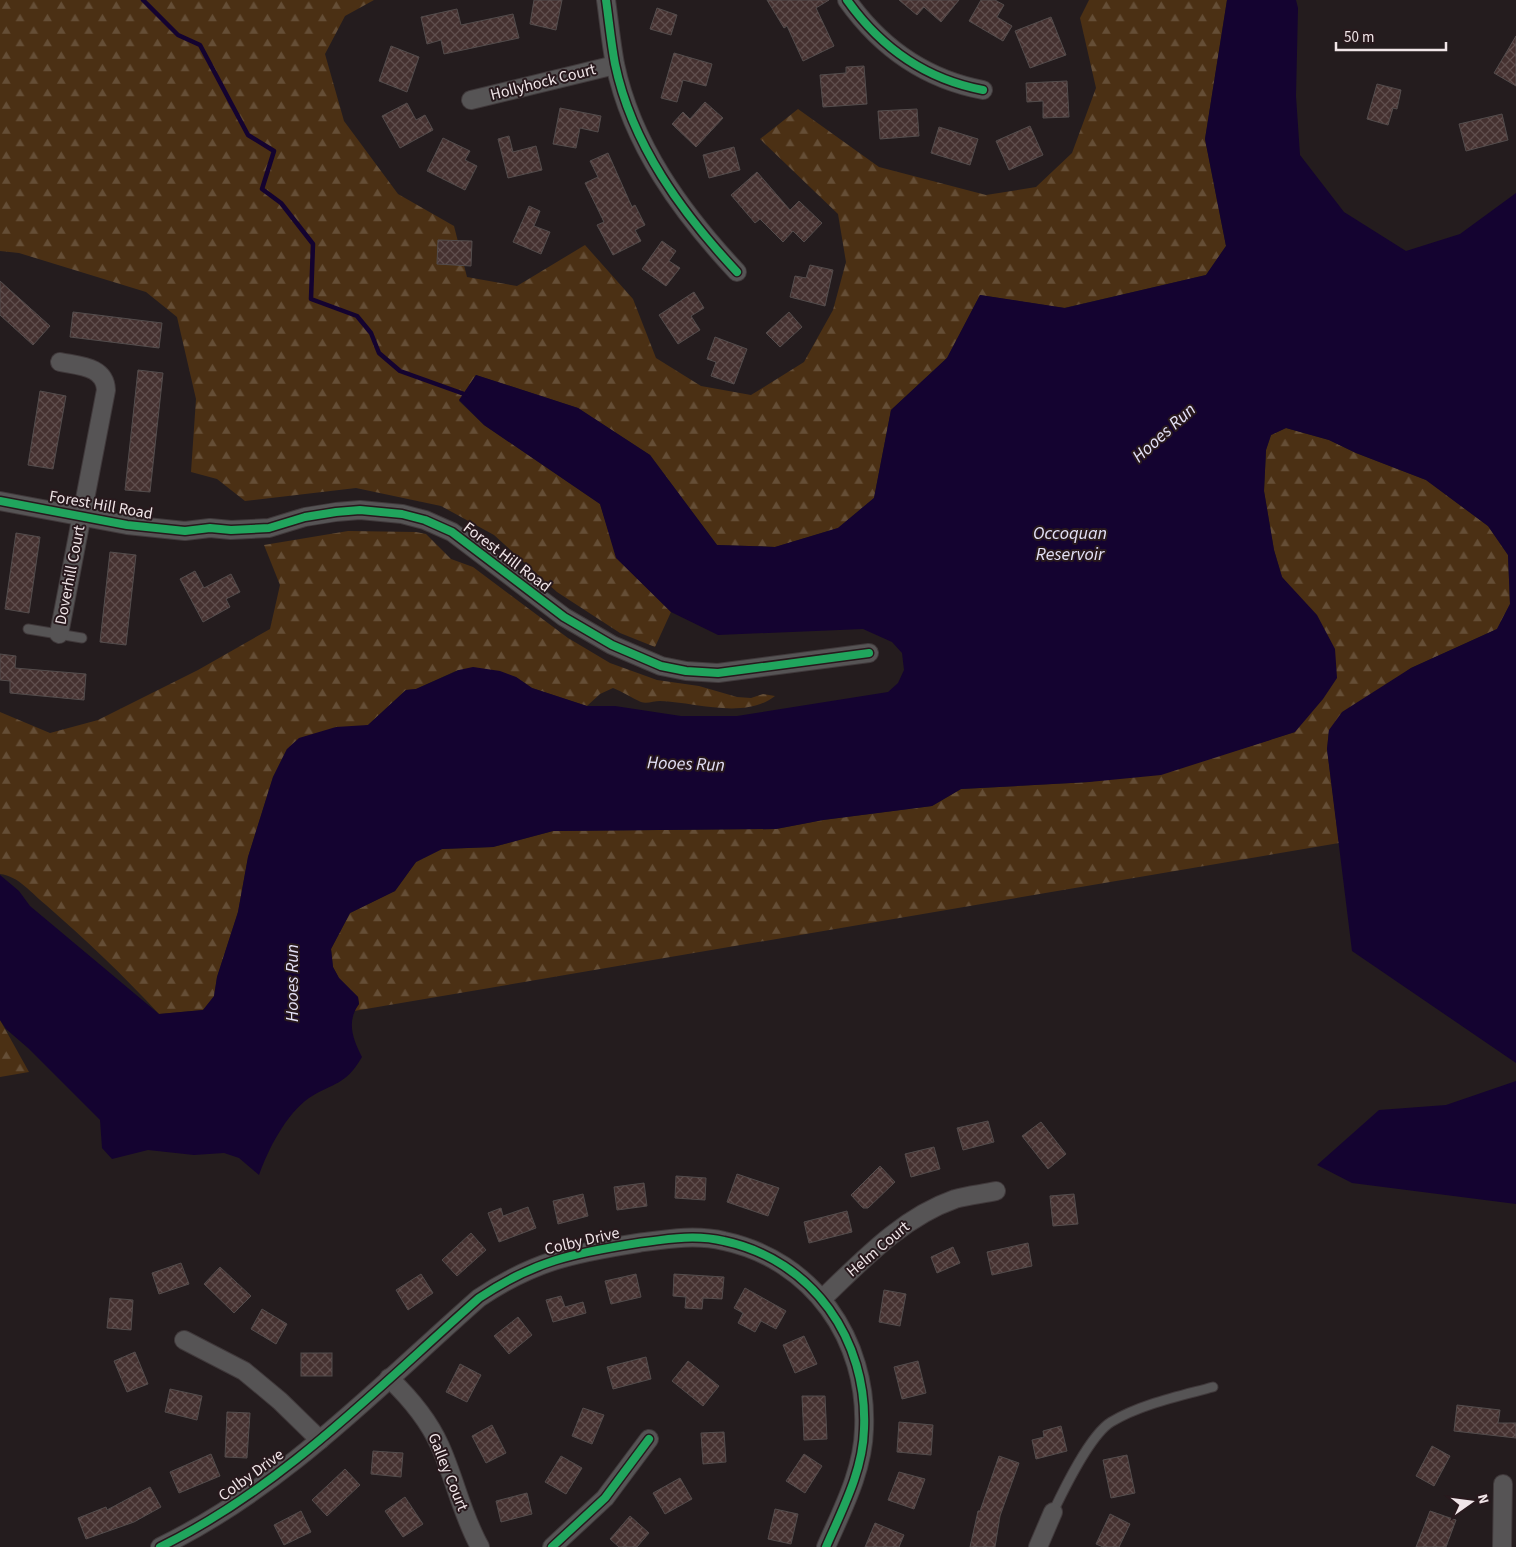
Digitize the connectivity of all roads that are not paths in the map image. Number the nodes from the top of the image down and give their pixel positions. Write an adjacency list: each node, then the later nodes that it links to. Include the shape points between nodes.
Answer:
1 (606, 0): 3 (street)
2 (848, 0): 4 (street, via 877,37 897,54 943,79)
3 (615, 65): 5 (street, Hollyhock Court); 6 (street, via 638,130 659,173 680,206)
4 (983, 90)
5 (471, 100)
6 (737, 272)
7 (60, 362): 9 (street, Doverhill Court, via 96,371 106,381)
8 (0, 501): 9 (street, Forest Hill Road)
9 (82, 516): 11 (street, Doverhill Court); 13 (street, Forest Hill Road, via 185,532 210,528 269,528 336,512 402,514 452,532 564,617 620,649 661,666 718,673)
10 (28, 629): 11 (lane)
11 (59, 634): 12 (lane)
12 (82, 638)
13 (869, 653)
14 (996, 1191): 15 (street, Helm Court, via 955,1199 899,1228)
15 (822, 1299): 17 (street, Colby Drive, via 810,1286 770,1258 724,1241 675,1237 580,1252 552,1259 499,1285); 26 (street, Colby Drive, via 847,1338 856,1361 864,1405 862,1451 854,1481)
16 (184, 1340): 20 (street, via 244,1371 280,1400)
17 (389, 1378): 20 (street, Colby Drive); 24 (street, Galley Court, via 420,1412 440,1444)
18 (1213, 1387): 22 (lane, via 1155,1404 1111,1422 1069,1478)
19 (649, 1439): 25 (street, via 605,1498)
20 (320, 1440): 23 (street, Colby Drive, via 227,1511)
21 (1503, 1484): 28 (street)
22 (1054, 1512): 27 (street)
23 (160, 1547)
24 (480, 1547)
25 (552, 1547)
26 (826, 1547)
27 (1038, 1547)
28 (1502, 1547)

